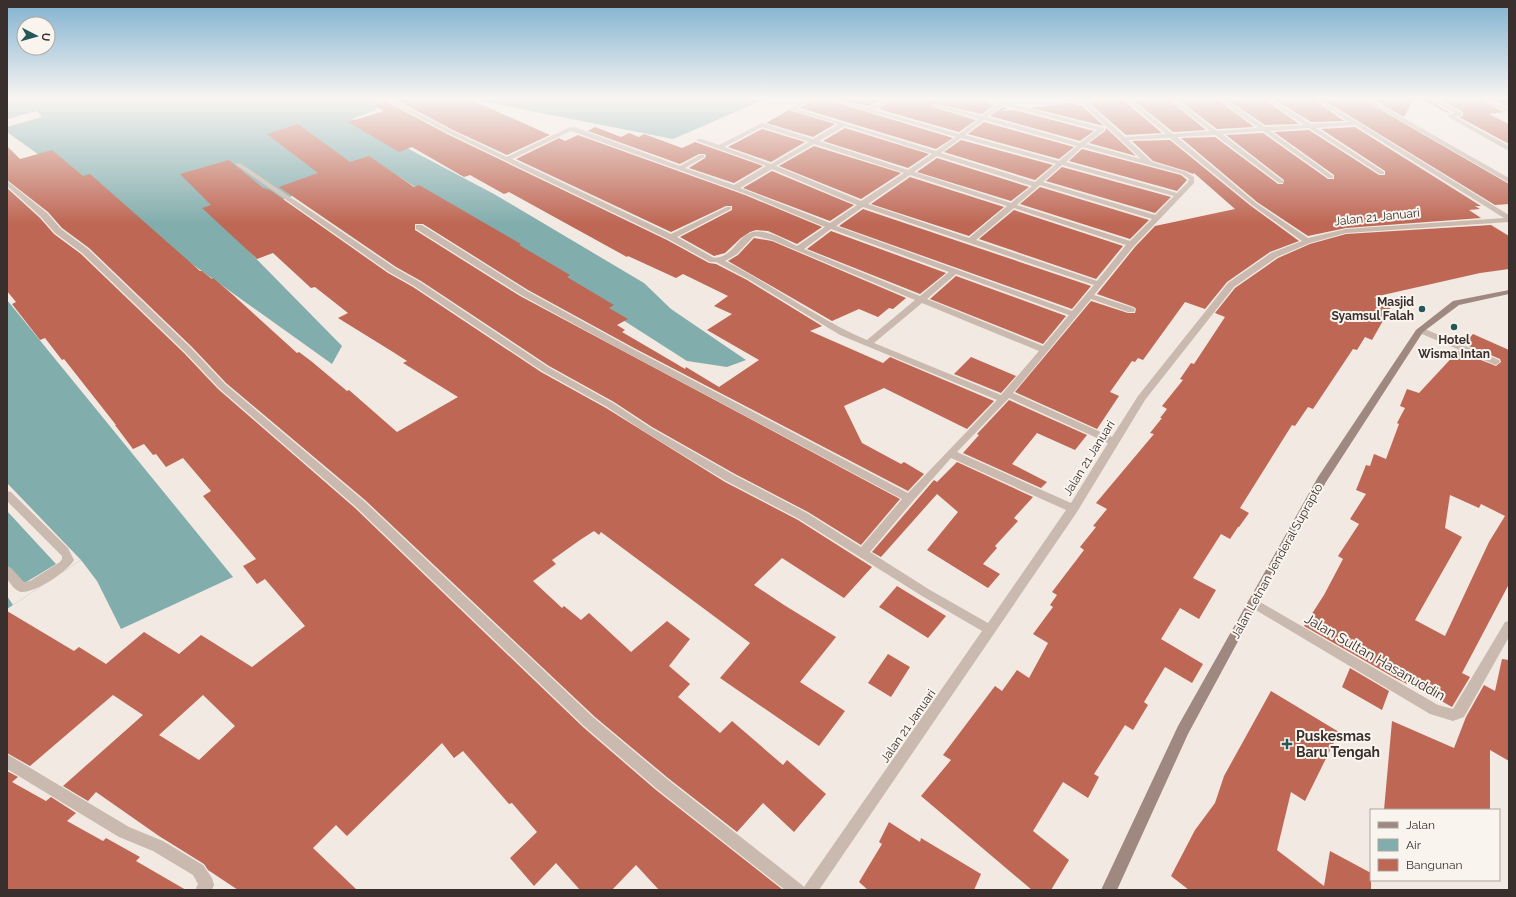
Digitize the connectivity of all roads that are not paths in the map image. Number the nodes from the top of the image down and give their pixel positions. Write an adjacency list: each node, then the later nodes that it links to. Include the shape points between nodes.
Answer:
1 (469, 141): 25 (street)
2 (545, 141): 25 (street)
3 (606, 141): 30 (street)
4 (700, 141): 21 (street)
5 (731, 141): 21 (street)
6 (813, 141): 29 (street); 31 (street)
7 (898, 141): 23 (street)
8 (953, 141): 23 (street)
9 (978, 141): 26 (street)
10 (1066, 141): 20 (street)
11 (1086, 141): 20 (street)
12 (1125, 141): 28 (street)
13 (1178, 141): 51 (street, via 1254,204)
14 (1228, 141): 37 (street)
15 (1281, 141): 35 (street)
16 (1333, 141): 32 (street)
17 (1384, 141): 46 (street)
18 (1439, 141): 34 (street)
19 (1494, 141): 22 (street)
20 (1081, 145): 26 (street); 28 (street)
21 (718, 148): 29 (street)
22 (1509, 149)
23 (937, 153): 31 (street); 39 (street)
24 (702, 156): 30 (street)
25 (508, 159): 49 (street)
26 (1061, 163): 39 (street); 41 (street)
27 (238, 164): 72 (street, via 516,351 730,478 803,516)
28 (1151, 164): 41 (street, via 1184,173 1192,178 1191,183)
29 (771, 166): 40 (street); 42 (street)
30 (680, 168): 40 (street)
31 (909, 171): 42 (street); 43 (street)
32 (1382, 173)
33 (1509, 173): 34 (street)
34 (1497, 174): 36 (street)
35 (1331, 177)
36 (1509, 181)
37 (1281, 182)
38 (7, 183): 79 (street, via 44,215 58,231 85,251 222,386 360,504 589,722 662,784)
39 (1038, 184): 43 (street); 45 (street)
40 (734, 188): 47 (street)
41 (1177, 196): 45 (street)
42 (862, 204): 47 (street); 50 (street)
43 (1012, 205): 50 (street); 52 (street)
44 (728, 208): 49 (street)
45 (1156, 218): 52 (street)
46 (1509, 219): 51 (street, Jalan 21 Januari, via 1346,231)
47 (830, 226): 53 (street); 55 (street)
48 (419, 227): 70 (street, via 530,297)
49 (671, 237): 54 (street, via 713,260)
50 (970, 241): 56 (street)
51 (1307, 241): 67 (street, Jalan 21 Januari, via 1274,255 1231,285 1141,398)
52 (1132, 244): 56 (street)
53 (798, 249): 54 (street, via 761,234 754,234 728,257); 59 (street)
54 (718, 260): 63 (street, via 751,277 843,334)
55 (955, 270): 59 (street); 61 (street)
56 (1099, 284): 58 (street)
57 (1509, 292): 62 (main road, Jalan Letnan Jenderal Suprapto, via 1456,303)
58 (1090, 296): 60 (street); 61 (street)
59 (920, 299): 63 (street); 64 (street)
60 (1131, 310)
61 (1074, 314): 64 (street)
62 (1420, 330): 65 (street); 74 (main road, Jalan Letnan Jenderal Suprapto, via 1322,480)
63 (867, 344): 66 (street)
64 (1045, 350): 66 (street)
65 (1496, 362)
66 (1005, 396): 67 (street); 68 (street)
67 (1114, 442): 71 (street, Jalan 21 Januari)
68 (950, 453): 70 (street); 71 (street)
69 (7, 494): 73 (street, via 64,551 68,560 64,565 28,586 21,587)
70 (909, 498): 72 (street)
71 (1073, 508): 76 (street, Jalan 21 Januari)
72 (863, 553): 76 (street)
73 (7, 571)
74 (1253, 603): 75 (street, Jalan Sultan Hasanuddin, via 1436,710 1453,715 1459,713); 81 (main road, Jalan Letnan Jenderal Suprapto, via 1184,730)
75 (1509, 626)
76 (990, 630): 80 (street, Jalan 21 Januari)
77 (7, 760): 78 (street, via 124,832 158,846 198,870 206,885)
78 (203, 890)
79 (797, 890)
80 (810, 890)
81 (1109, 890)

